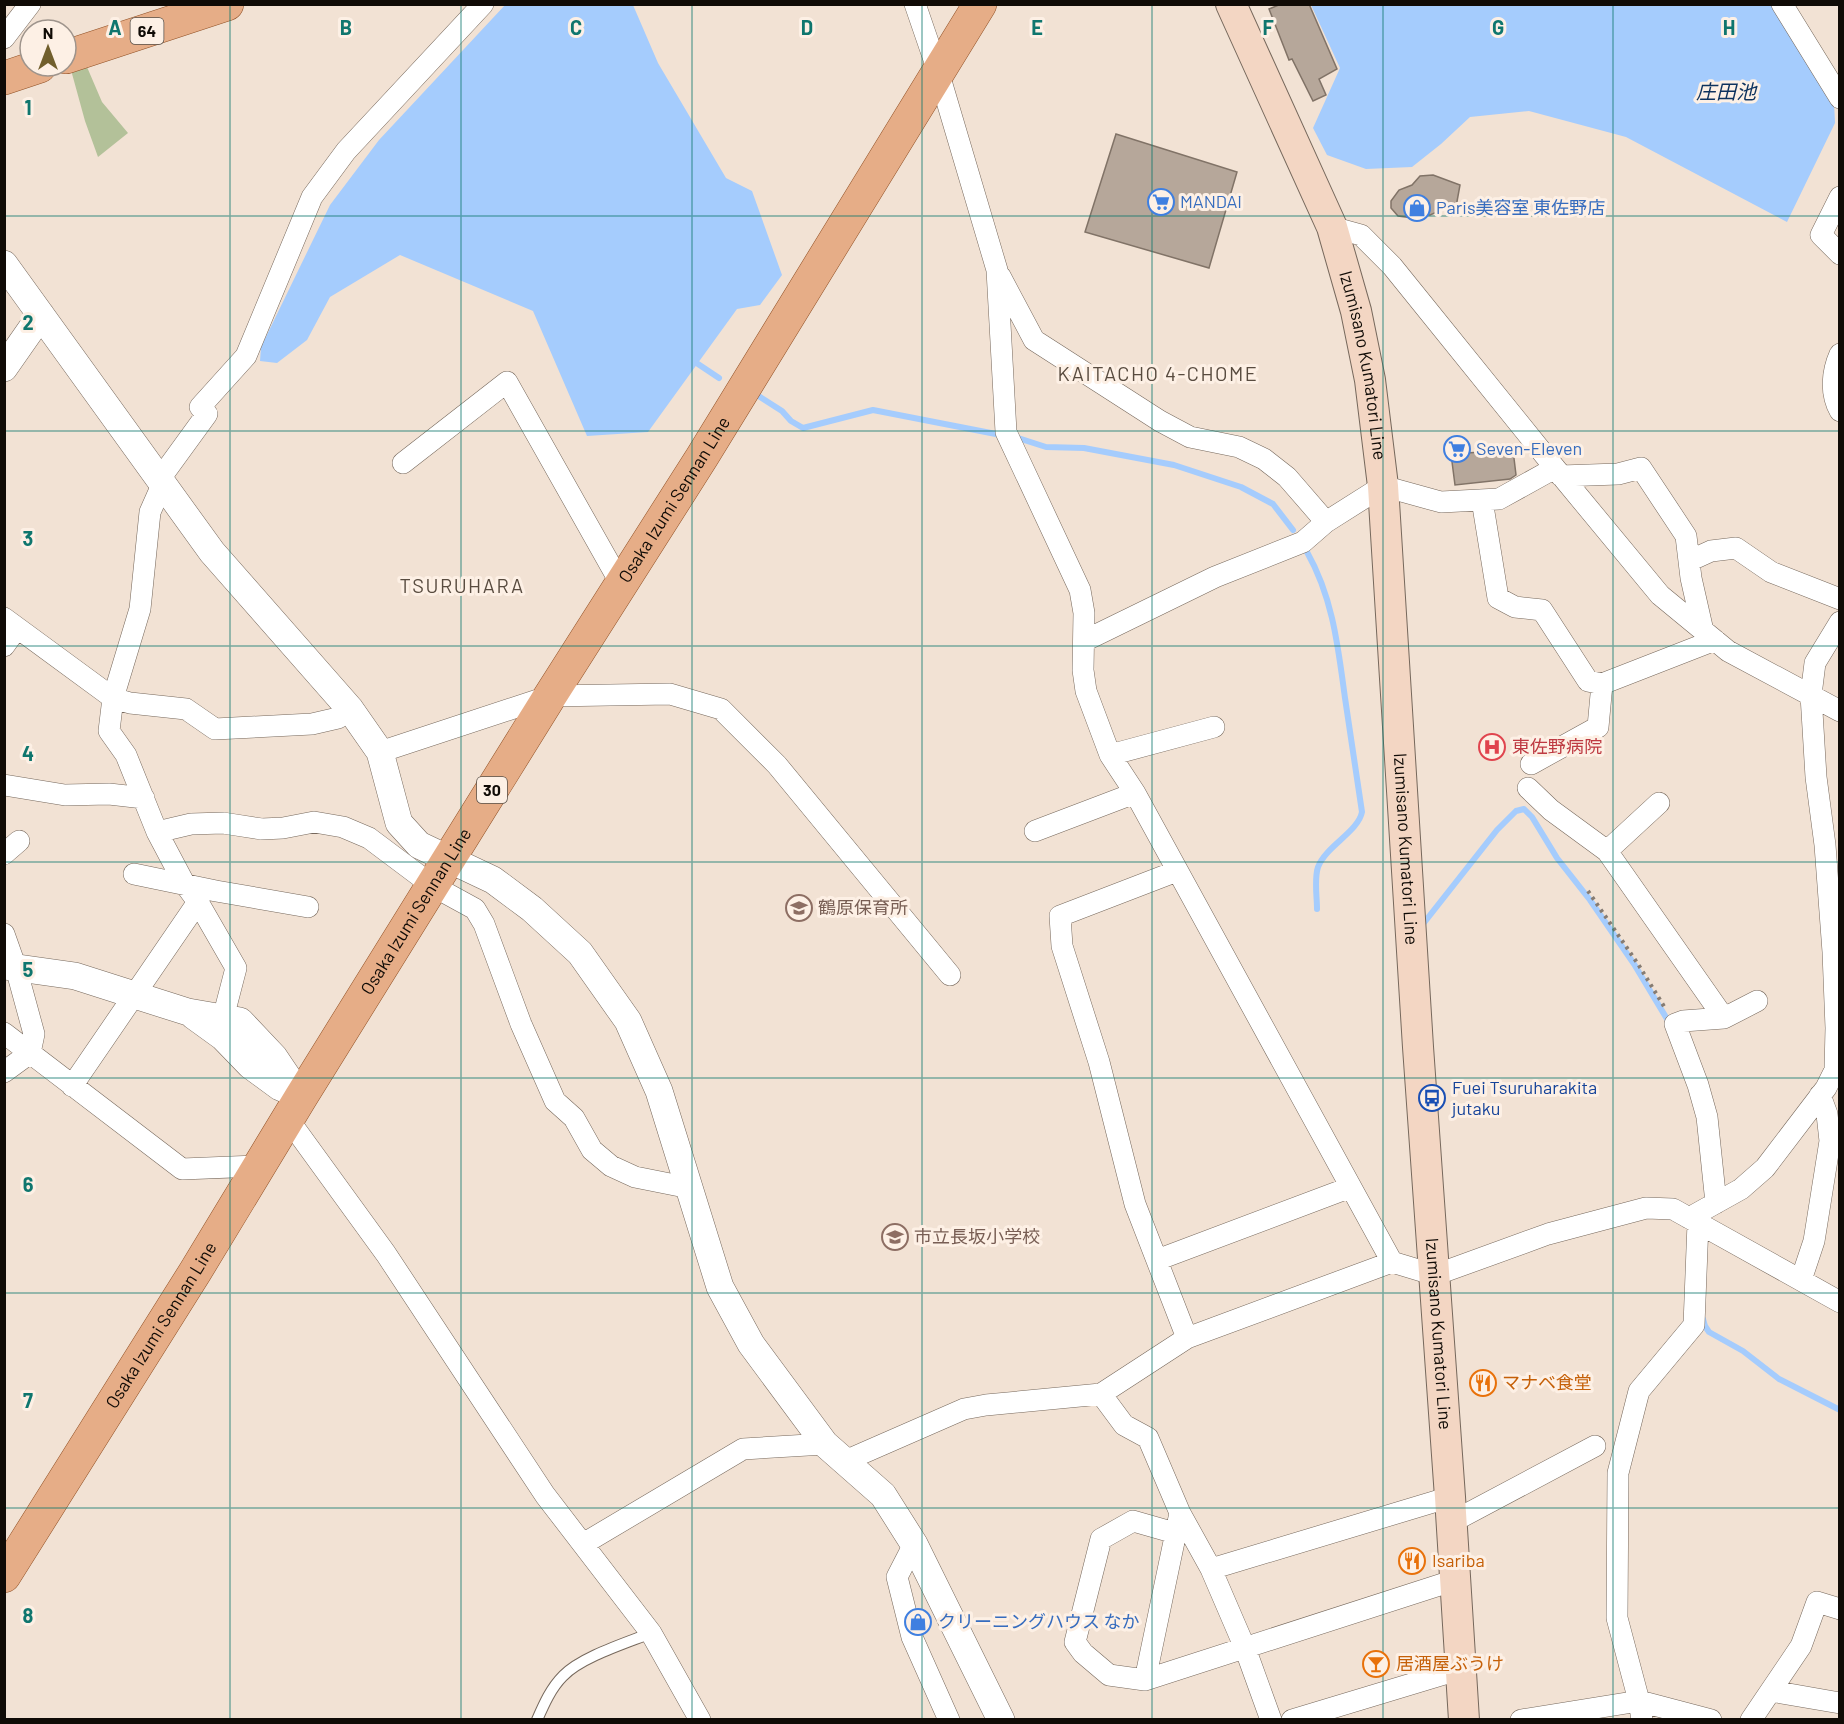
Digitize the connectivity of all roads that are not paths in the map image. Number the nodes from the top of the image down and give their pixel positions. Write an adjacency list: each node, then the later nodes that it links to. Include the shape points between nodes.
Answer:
1 (30, 4): 8 (street)
2 (227, 4): 9 (main road, 64)
3 (483, 4): 23 (street, via 346,152 312,197 246,356 200,408 207,414)
4 (915, 4): 10 (street)
5 (980, 4): 10 (main road, Osaka Izumi Sennan Line / 30)
6 (1231, 4): 13 (main road, Izumisano Kumatori Line)
7 (1782, 4): 11 (street)
8 (4, 38)
9 (78, 53)
10 (938, 71): 16 (street); 28 (main road, Osaka Izumi Sennan Line / 30)
11 (1839, 98)
12 (1839, 197): 14 (street, via 1821,235)
13 (1332, 227): 22 (street, via 1361,235 1392,266); 24 (main road, Izumisano Kumatori Line, via 1356,311 1370,380)
14 (1839, 254)
15 (4, 264): 17 (street)
16 (997, 270): 26 (street, via 1034,340 1180,432 1239,447 1264,459 1287,477); 33 (street, via 1006,432 1080,590)
17 (41, 315): 19 (street); 23 (street)
18 (1839, 354): 20 (street, via 1832,384)
19 (4, 368)
20 (1839, 411)
21 (403, 463): 28 (street, via 507,382)
22 (1558, 472): 25 (street, via 1499,499); 27 (street, via 1618,474 1641,468 1686,536); 32 (street, via 1660,595)
23 (161, 483): 38 (street, via 150,512 140,609); 39 (street, via 212,552)
24 (1383, 486): 25 (street, via 1441,502); 26 (street); 82 (main road, Izumisano Kumatori Line)
25 (1482, 500): 35 (street, via 1498,598 1515,608 1542,610 1588,681)
26 (1326, 522): 33 (street, via 1303,542 1215,577)
27 (1689, 561): 29 (street, via 1711,551 1736,548 1771,572); 32 (street)
28 (621, 584): 37 (main road, Osaka Izumi Sennan Line / 30)
29 (1839, 599)
30 (1839, 622): 36 (street, via 1815,663)
31 (11, 623): 34 (street); 38 (street)
32 (1709, 635): 35 (street); 36 (street, via 1728,651)
33 (1084, 641): 43 (street, via 1086,691)
34 (4, 646)
35 (1602, 684): 44 (street, via 1598,727)
36 (1811, 695): 40 (street); 52 (street, via 1816,777)
37 (550, 696): 42 (street); 55 (main road, Osaka Izumi Sennan Line / 30); 62 (street, via 670,694 721,709 777,765)
38 (113, 698): 39 (street, via 186,709 215,729 312,724 338,718); 48 (street, via 109,731 126,755)
39 (350, 709): 42 (street)
40 (1839, 711)
41 (1214, 727): 43 (street)
42 (380, 752): 55 (street, via 399,824)
43 (1110, 755): 47 (street)
44 (1531, 764)
45 (4, 785): 48 (street, via 66,795)
46 (1528, 788): 53 (street)
47 (1135, 793): 50 (street); 54 (street)
48 (144, 798): 51 (street)
49 (1659, 803): 53 (street)
50 (1035, 831)
51 (157, 832): 55 (street, via 191,824 223,823 262,829 314,822 343,827); 57 (street)
52 (1832, 845): 68 (street)
53 (1607, 851): 67 (street)
54 (1177, 871): 76 (street); 80 (street, via 1060,916 1062,946 1099,1062 1135,1204)
55 (441, 873): 74 (main road, Osaka Izumi Sennan Line / 30); 77 (street, via 484,924 555,1101 574,1118 592,1150 635,1177); 77 (street, via 493,880 580,952 628,1021 659,1091)
56 (134, 874): 57 (street)
57 (184, 883): 58 (street); 59 (street)
58 (198, 902): 63 (street); 66 (street, via 236,968)
59 (308, 907)
60 (4, 934): 61 (street)
61 (10, 967): 63 (street, via 75,976); 70 (street, via 34,1034)
62 (950, 975)
63 (135, 995): 65 (street); 72 (street)
64 (1757, 1001): 67 (street)
65 (188, 1012): 66 (street); 74 (street, via 224,1037 249,1065 280,1088)
66 (223, 1018): 74 (street, via 240,1020 274,1057)
67 (1724, 1018): 78 (street, via 1675,1024 1707,1117)
68 (1838, 1028): 73 (street, via 1835,1070)
69 (4, 1034): 70 (street)
70 (30, 1053): 71 (street); 72 (street)
71 (4, 1072)
72 (72, 1086): 75 (street, via 182,1169)
73 (1820, 1095): 78 (street, via 1765,1168 1742,1189); 83 (street, via 1830,1141 1815,1241)
74 (295, 1108): 75 (main road, Osaka Izumi Sennan Line / 30); 92 (street, via 544,1495)
75 (259, 1166): 95 (main road, Osaka Izumi Sennan Line / 30)
76 (1351, 1187): 80 (street); 81 (street)
77 (690, 1188): 87 (street, via 720,1287 751,1344)
78 (1716, 1203): 79 (street)
79 (1694, 1220): 82 (street, via 1673,1209 1646,1208 1548,1234); 83 (street); 104 (street, via 1694,1325 1639,1391 1618,1473 1617,1618)
80 (1157, 1260): 85 (street)
81 (1392, 1262): 82 (street); 85 (street)
82 (1435, 1275): 90 (main road, Izumisano Kumatori Line)
83 (1801, 1280): 84 (street)
84 (1839, 1302)
85 (1187, 1338): 86 (street)
86 (1101, 1394): 89 (street, via 964,1409); 91 (street, via 1124,1425 1148,1438)
87 (825, 1443): 89 (street); 92 (street, via 743,1449)
88 (1595, 1446): 90 (street)
89 (845, 1461): 93 (street, via 883,1495)
90 (1451, 1510): 94 (street); 96 (main road, Izumisano Kumatori Line)
91 (1177, 1523): 94 (street); 101 (street); 101 (street, via 1132,1521 1101,1539 1075,1642 1109,1675)
92 (583, 1544): 98 (street)
93 (914, 1544): 107 (street, via 897,1577 912,1637); 108 (street)
94 (1211, 1569): 99 (street)
95 (4, 1576)
96 (1455, 1580): 99 (street); 100 (main road, Izumisano Kumatori Line)
97 (1839, 1609): 102 (street, via 1817,1602 1801,1646)
98 (651, 1633): 105 (lane, via 582,1662 564,1675 547,1696); 106 (street)
99 (1245, 1648): 101 (street); 109 (street)
100 (1461, 1669): 110 (street); 111 (main road, Izumisano Kumatori Line)
101 (1145, 1680)
102 (1771, 1691): 103 (street); 114 (street)
103 (1839, 1703)
104 (1641, 1710): 112 (street); 113 (street)
105 (537, 1719)
106 (700, 1719)
107 (949, 1719)
108 (1001, 1719)
109 (1271, 1719)
110 (1292, 1719)
111 (1464, 1719)
112 (1521, 1719)
113 (1711, 1719)
114 (1752, 1719)

